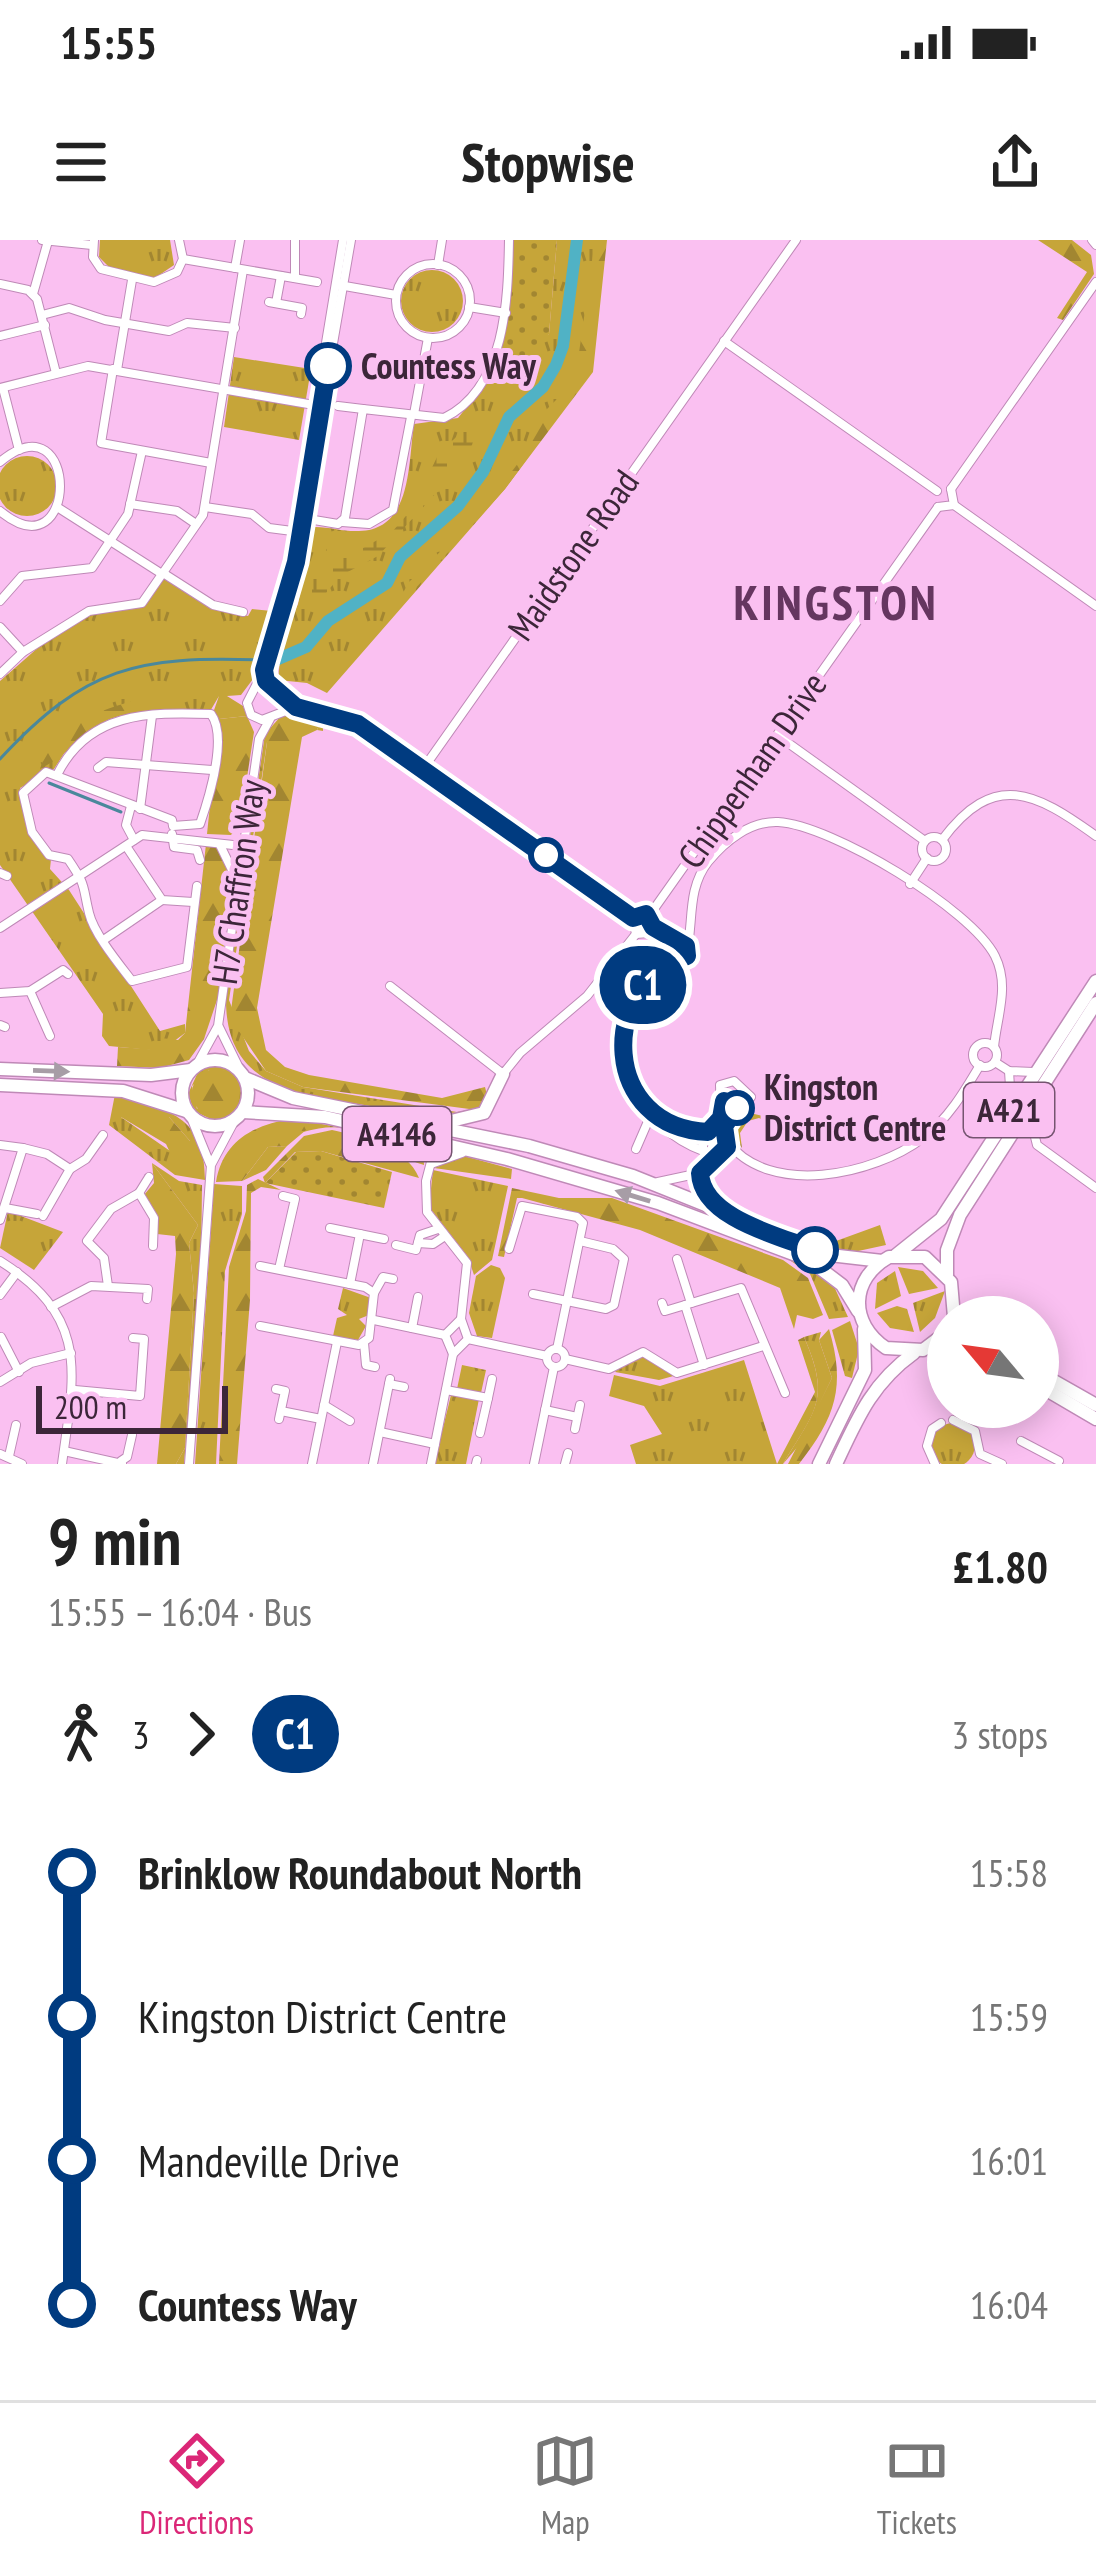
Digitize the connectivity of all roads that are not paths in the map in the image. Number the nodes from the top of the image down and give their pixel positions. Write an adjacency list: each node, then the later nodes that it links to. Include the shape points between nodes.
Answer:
1 (179, 240): 10 (street)
2 (240, 240): 12 (street)
3 (295, 240): 14 (street)
4 (347, 240): 18 (street)
5 (442, 240): 11 (street)
6 (509, 240): 23 (street)
7 (796, 240): 30 (street, Maidstone Road)
8 (45, 241): 9 (street); 20 (street)
9 (93, 243): 15 (street, via 101,269)
10 (183, 260): 12 (street); 15 (street, via 164,281)
11 (438, 265): 21 (street, via 413,270); 22 (street, via 464,282)
12 (239, 269): 13 (street); 27 (street)
13 (281, 276): 14 (street); 24 (street, via 273,303)
14 (295, 278): 16 (street)
15 (132, 280): 26 (street)
16 (317, 282)
17 (0, 284): 20 (street)
18 (339, 285): 21 (street); 35 (street)
19 (1094, 287): 43 (street)
20 (33, 294): 25 (street)
21 (397, 296): 29 (street, via 402,321)
22 (469, 307): 23 (street); 29 (street, via 455,331)
23 (506, 313): 38 (street, via 493,359 458,410 444,418)
24 (301, 314)
25 (43, 320): 26 (street, via 69,308); 28 (street); 32 (street)
26 (125, 323): 27 (street); 31 (street)
27 (235, 328): 34 (street)
28 (0, 336)
29 (428, 338): 38 (street)
30 (724, 341): 44 (street); 74 (street, Maidstone Road)
31 (115, 369): 32 (street); 34 (street); 40 (street, via 99,438)
32 (56, 374): 33 (street)
33 (2, 388): 39 (street)
34 (224, 389): 35 (street); 42 (street)
35 (317, 406): 51 (street); 54 (street)
36 (338, 406): 37 (street)
37 (363, 409): 38 (street); 52 (street)
38 (412, 416): 52 (street, via 394,510 369,524)
39 (19, 450): 41 (street); 48 (street, via 46,454 59,468)
40 (142, 451): 42 (street); 45 (street)
41 (0, 461)
42 (212, 464): 47 (street)
43 (951, 489): 44 (street); 46 (street)
44 (937, 491): 49 (street)
45 (130, 504): 53 (street, via 177,511); 55 (street)
46 (954, 505): 49 (street); 58 (street)
47 (205, 506): 53 (street); 54 (street)
48 (57, 507): 50 (street, via 30,523); 55 (street)
49 (938, 507): 70 (street, Chippenham Drive)
50 (0, 511)
51 (302, 518): 52 (street); 54 (street)
52 (342, 522)
53 (196, 524): 56 (street)
54 (298, 532): 62 (street)
55 (110, 542): 56 (street); 57 (street, via 87,572 22,576)
56 (162, 574): 59 (street); 61 (street, via 142,603 89,611)
57 (0, 601)
58 (1096, 606)
59 (243, 613)
60 (0, 627): 61 (street)
61 (22, 652): 63 (street)
62 (264, 670): 64 (street); 65 (street)
63 (0, 674)
64 (253, 691): 65 (street); 69 (street, H7 Chaffron Way, via 247,707)
65 (274, 693): 66 (street); 68 (street)
66 (296, 707): 68 (street); 74 (street, via 358,724)
67 (152, 716): 72 (street); 75 (street, via 211,714 218,729); 76 (street, via 124,716 92,732)
68 (273, 716): 69 (street); 71 (street, H7 Chaffron Way)
69 (255, 718): 71 (street, H7 Chaffron Way)
70 (777, 735): 81 (street); 93 (street, Chippenham Drive)
71 (259, 739): 84 (street, H7 Chaffron Way)
72 (148, 765): 73 (street); 75 (street); 77 (street)
73 (98, 768)
74 (423, 769): 94 (street)
75 (212, 770): 78 (street, via 200,824)
76 (57, 775): 77 (street); 87 (street, via 46,772 22,796 39,842)
77 (135, 807): 78 (street, via 172,820); 82 (street, via 126,824)
78 (172, 832): 82 (street); 83 (street); 86 (street, via 174,847 197,850)
79 (1096, 836): 80 (street, via 1045,801 1009,794 975,802)
80 (943, 840): 81 (street); 85 (street, via 943,857)
81 (925, 841): 85 (street)
82 (130, 843): 87 (street); 91 (street)
83 (220, 843): 84 (street); 88 (street)
84 (242, 846): 88 (street, H7 Chaffron Way)
85 (927, 858): 89 (street)
86 (200, 860)
87 (79, 875): 95 (street); 98 (street)
88 (236, 881): 106 (street, H7 Chaffron Way)
89 (910, 884): 99 (street, via 826,836 780,822 758,825 704,866); 108 (street, via 979,933 998,960 1003,998)
90 (197, 886): 92 (street)
91 (162, 900): 92 (street); 98 (street)
92 (193, 902): 98 (street, via 182,970 132,981)
93 (649, 916): 94 (street); 96 (street)
94 (633, 918): 97 (street)
95 (0, 928)
96 (651, 930): 97 (street); 99 (street)
97 (636, 934): 116 (street, via 587,996)
98 (105, 939)
99 (678, 949): 120 (street, via 638,990 622,1025 623,1066)
100 (64, 968): 103 (street)
101 (1095, 982): 105 (highway, A421)
102 (389, 986): 116 (street)
103 (30, 992): 104 (street); 107 (street)
104 (0, 993)
105 (1089, 1005): 114 (highway, A421); 119 (highway, A421)
106 (218, 1026): 111 (street, H7 Chaffron Way); 115 (street, H7 Chaffron Way)
107 (50, 1036)
108 (988, 1045): 109 (street); 110 (street, via 974,1053)
109 (994, 1062): 110 (street); 113 (street)
110 (980, 1066): 141 (street, via 928,1134 877,1161 794,1175)
111 (194, 1068): 112 (highway, A4146, one-way to 111); 115 (highway, A4146, via 219,1060); 124 (highway, via 182,1094)
112 (0, 1069)
113 (1009, 1071): 114 (street); 123 (street)
114 (1033, 1072): 123 (highway, A421)
115 (243, 1074): 125 (highway, via 249,1095); 127 (highway, A4146, via 293,1098)
116 (503, 1074): 121 (highway)
117 (0, 1084): 124 (highway, A4146, via 123,1090)
118 (724, 1101): 122 (street); 122 (street, via 723,1082 741,1084 750,1102); 128 (street)
119 (1030, 1102): 135 (street); 138 (highway, A421)
120 (641, 1103): 126 (street); 128 (street, via 683,1129)
121 (491, 1104): 127 (highway, via 473,1118); 132 (highway, via 496,1130)
122 (737, 1108): 130 (street, via 726,1120)
123 (1009, 1110): 163 (highway, A421, via 941,1219)
124 (189, 1113): 125 (highway, A4146, via 212,1126); 144 (street)
125 (239, 1116): 131 (highway, A4146, via 287,1112); 144 (street)
126 (650, 1119): 137 (street); 139 (street)
127 (428, 1122): 132 (highway, A4146); 133 (street)
128 (710, 1131): 130 (street); 139 (street)
129 (103, 1135): 143 (street)
130 (726, 1137): 139 (street); 141 (street)
131 (418, 1139): 133 (highway, A4146); 142 (street)
132 (509, 1140): 146 (highway, A4146)
133 (436, 1143): 140 (highway, A4146); 142 (street)
134 (0, 1145): 136 (street)
135 (1037, 1145): 138 (street, via 1015,1141); 148 (street)
136 (23, 1148): 143 (street); 152 (street)
137 (636, 1149)
138 (1000, 1150): 175 (highway, A421, via 947,1250)
139 (712, 1152): 141 (street); 145 (street)
140 (480, 1153): 142 (street, via 448,1154); 182 (highway, A4146, one-way to 140, via 842,1285 809,1260 658,1203)
141 (738, 1154)
142 (430, 1165): 155 (street, via 424,1196)
143 (70, 1169): 152 (street, via 40,1215)
144 (210, 1170): 241 (street)
145 (702, 1170): 146 (street, via 679,1182); 151 (street, via 703,1194)
146 (633, 1176): 151 (highway, A4146)
147 (148, 1177): 149 (street)
148 (1096, 1188)
149 (139, 1193): 158 (street, via 111,1209); 161 (street, via 154,1218)
150 (283, 1196): 167 (street, via 295,1199)
151 (719, 1208): 163 (highway, A4146, via 830,1256)
152 (2, 1213)
153 (330, 1228): 156 (street)
154 (73, 1232): 158 (street)
155 (441, 1232): 160 (street, via 416,1250); 183 (street, via 468,1271)
156 (360, 1234): 157 (street); 171 (street)
157 (384, 1239)
158 (87, 1241): 172 (street, via 104,1258)
159 (580, 1241): 162 (street, via 577,1216 522,1206); 178 (street); 178 (street, via 618,1252 624,1264 610,1308)
160 (396, 1245)
161 (153, 1246)
162 (509, 1249)
163 (889, 1258): 175 (highway, via 925,1257); 182 (highway, via 862,1282)
164 (677, 1259): 179 (street)
165 (0, 1261): 168 (street)
166 (260, 1266): 167 (street)
167 (279, 1269): 171 (street)
168 (17, 1272): 176 (street); 180 (street)
169 (150, 1277): 172 (street, via 148,1294)
170 (392, 1279): 173 (street, via 382,1277)
171 (350, 1284): 173 (street)
172 (108, 1286): 180 (street, via 84,1288)
173 (374, 1293): 184 (street)
174 (533, 1294): 178 (street)
175 (953, 1294)
176 (0, 1295)
177 (418, 1297): 187 (street)
178 (568, 1301): 196 (street)
179 (688, 1304): 181 (street); 194 (street, via 744,1290); 202 (street)
180 (51, 1307): 198 (street)
181 (665, 1311)
182 (858, 1312): 186 (highway)
183 (461, 1318): 188 (street); 191 (street)
184 (374, 1320): 187 (street); 193 (street)
185 (260, 1326): 192 (street)
186 (863, 1327): 197 (highway, via 886,1348); 246 (highway, via 865,1370)
187 (412, 1328): 188 (street)
188 (445, 1335): 199 (street)
189 (1, 1336): 205 (street)
190 (140, 1336): 211 (street, via 139,1401)
191 (468, 1339): 199 (street); 200 (street)
192 (338, 1342): 193 (street); 216 (street)
193 (364, 1343): 203 (street, via 366,1365)
194 (763, 1346): 202 (street); 213 (street)
195 (927, 1348): 197 (highway)
196 (557, 1349): 200 (street); 201 (street)
197 (915, 1352): 247 (highway, via 869,1395)
198 (71, 1353): 205 (street); 211 (street)
199 (453, 1354): 212 (street)
200 (547, 1356): 204 (street)
201 (565, 1359): 202 (street, via 609,1369 643,1352 673,1372); 204 (street)
202 (704, 1365)
203 (375, 1367)
204 (554, 1367): 219 (street)
205 (20, 1373): 207 (street)
206 (492, 1379): 215 (street)
207 (0, 1382)
208 (1059, 1384): 217 (highway)
209 (404, 1387): 228 (street, via 390,1381)
210 (276, 1389): 221 (street, via 285,1391 280,1415)
211 (75, 1390): 233 (street)
212 (446, 1390): 215 (street); 232 (street)
213 (784, 1393)
214 (1059, 1397): 222 (highway)
215 (488, 1398): 229 (street)
216 (324, 1405): 221 (street); 223 (street)
217 (1096, 1405)
218 (580, 1406): 220 (street)
219 (545, 1410): 220 (street); 245 (street)
220 (577, 1417): 227 (street)
221 (321, 1419): 242 (street)
222 (1096, 1419)
223 (350, 1421)
224 (16, 1425): 236 (street)
225 (934, 1428): 248 (street, via 928,1446)
226 (969, 1428): 235 (street)
227 (575, 1430)
228 (380, 1432): 232 (street); 243 (street)
229 (480, 1433)
230 (132, 1435): 238 (street)
231 (1021, 1441): 234 (street)
232 (435, 1444): 244 (street)
233 (64, 1450): 238 (street); 240 (street)
234 (1040, 1450): 237 (street); 251 (street)
235 (980, 1454): 249 (street); 250 (street)
236 (4, 1455): 239 (street)
237 (1059, 1461)
238 (122, 1463)
239 (22, 1464)
240 (62, 1464)
241 (189, 1464)
242 (312, 1464)
243 (373, 1464)
244 (430, 1464)
245 (534, 1464)
246 (819, 1464)
247 (836, 1464)
248 (935, 1464)
249 (974, 1464)
250 (1002, 1464)
251 (1033, 1464)

